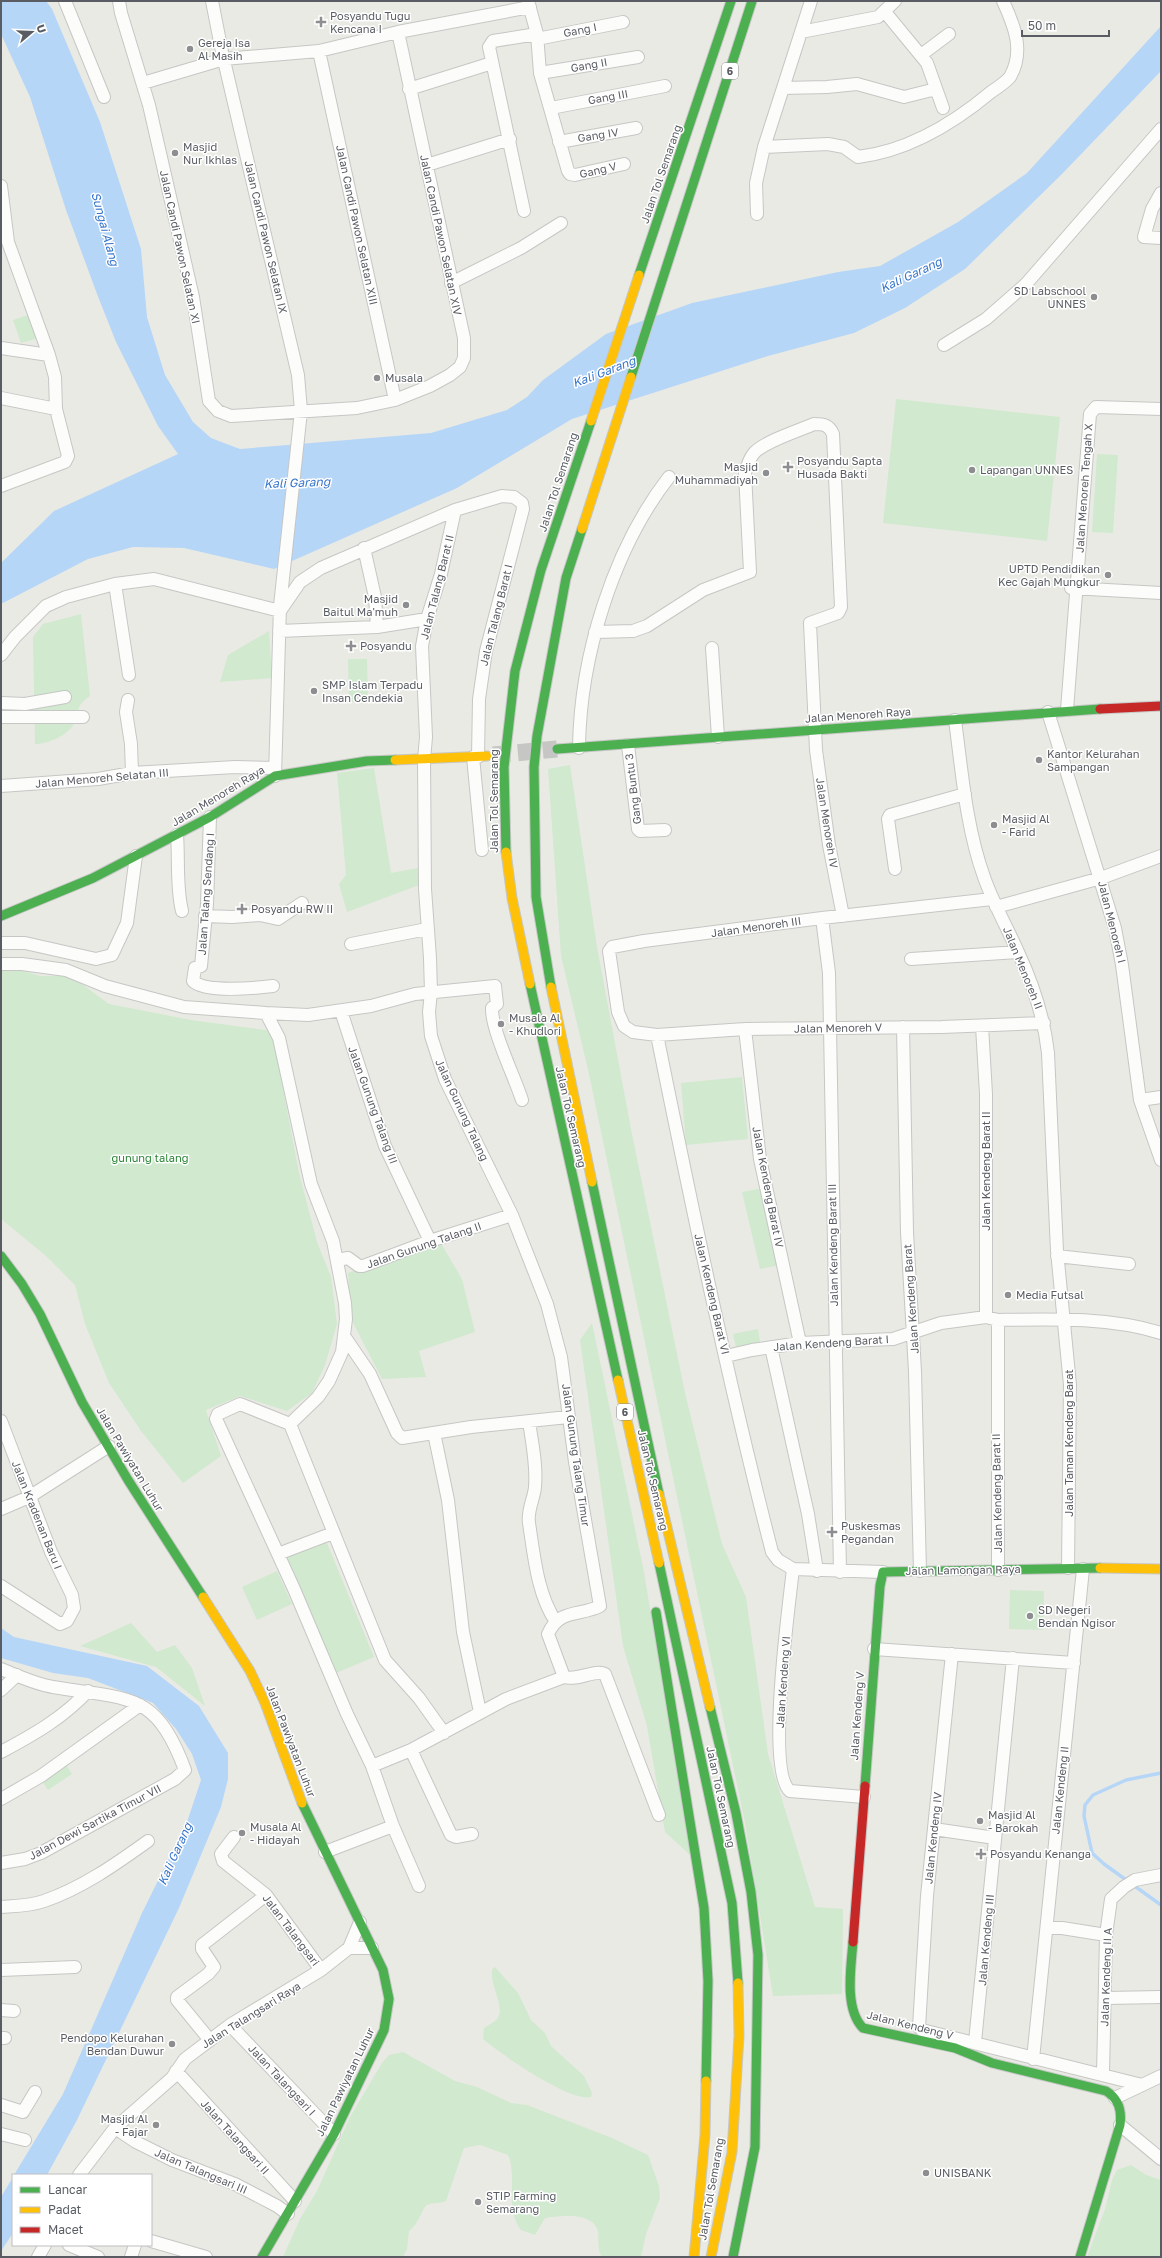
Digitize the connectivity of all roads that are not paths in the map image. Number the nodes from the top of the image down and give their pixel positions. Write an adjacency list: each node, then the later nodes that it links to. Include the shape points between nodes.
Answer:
1 (65, 1): 27 (street)
2 (120, 1): 22 (street, Jalan Candi Pawon Selatan XI, via 121,13)
3 (212, 1): 19 (street, Jalan Candi Pawon Selatan IX)
4 (731, 1): 146 (main road, Jalan Tol Semarang / 6, via 541,570 515,671 504,767 504,841 512,898 555,1104)
5 (752, 1): 237 (main road, Jalan Tol Semarang / 6, via 566,578 537,736 534,767 536,897 556,1018 670,1543 736,1813 751,1892 758,1955 755,2147)
6 (811, 1): 13 (street)
7 (895, 1): 10 (street)
8 (1003, 1): 34 (street, via 1018,42 1016,58 1009,77 972,108 919,139 871,155 858,157 844,147 828,144)
9 (529, 4): 12 (street); 15 (street)
10 (885, 12): 13 (street, via 878,17); 17 (street)
11 (623, 22): 15 (street, Gang I)
12 (398, 32): 16 (street); 25 (street, Jalan Candi Pawon Selatan XIV)
13 (801, 32): 24 (street)
14 (949, 34): 17 (street)
15 (537, 37): 20 (street, Gang I, via 491,42 489,47); 21 (street)
16 (319, 50): 19 (street); 48 (street, Jalan Candi Pawon Selatan XIII)
17 (921, 55): 26 (street)
18 (638, 57): 21 (street, Gang II)
19 (224, 59): 22 (street); 51 (street, Jalan Candi Pawon Selatan IX, via 298,375)
20 (492, 63): 25 (street); 32 (street)
21 (540, 73): 28 (street)
22 (143, 83): 51 (street, Jalan Candi Pawon Selatan XI, via 193,297 209,400 218,411 231,416)
23 (665, 86): 28 (street, Gang III)
24 (783, 88): 26 (street, via 857,84 904,97); 34 (street)
25 (409, 89): 36 (street, Jalan Candi Pawon Selatan XIV)
26 (936, 89): 29 (street)
27 (104, 97)
28 (551, 108): 33 (street)
29 (943, 108)
30 (636, 128): 33 (street, Gang IV)
31 (1161, 128): 44 (street, via 1026,284 986,319)
32 (510, 139): 36 (street); 39 (street)
33 (559, 142): 35 (street, Gang V, via 571,175)
34 (764, 147): 40 (street, via 756,183)
35 (624, 164)
36 (426, 165): 43 (street, Jalan Candi Pawon Selatan XIV)
37 (1, 186): 46 (street, via 8,242)
38 (1161, 193): 42 (street, via 1152,209 1144,236)
39 (524, 211)
40 (757, 214)
41 (561, 223): 43 (street, via 521,248)
42 (1161, 238)
43 (451, 283): 48 (street, Jalan Candi Pawon Selatan XIV, via 464,338 464,358 450,375)
44 (944, 345)
45 (1, 348): 46 (street)
46 (49, 355): 49 (street, via 55,377)
47 (1, 398): 49 (street)
48 (396, 400): 51 (street, Jalan Candi Pawon Selatan XI, via 358,408)
49 (56, 409): 53 (street, via 64,436 67,459)
50 (1161, 409): 57 (street, Jalan Menoreh Tengah X, via 1096,407 1090,414)
51 (301, 413): 59 (street, Jalan Candi Pawon Selatan IX)
52 (669, 477): 63 (street, via 652,499 626,548)
53 (1, 486)
54 (455, 510): 55 (street); 60 (street, Jalan Talang Barat II, via 441,574); 81 (street, Jalan Talang Barat I, via 502,496 519,500 523,509 486,651 479,699)
55 (364, 548): 59 (street, via 307,575 294,588); 61 (street, via 375,598)
56 (115, 584): 59 (street, via 154,579); 65 (street, via 66,597 46,606); 66 (street)
57 (1074, 588): 58 (street); 71 (street, Jalan Menoreh Tengah X)
58 (1161, 594)
59 (280, 611): 62 (street, Jalan Candi Pawon Selatan IX)
60 (427, 620): 61 (street); 82 (street, Jalan Talang Barat II, via 422,646 426,737)
61 (377, 627): 62 (street)
62 (280, 631): 83 (street, Jalan Candi Pawon Selatan IX)
63 (596, 632): 76 (street, Jalan Menoreh IV, via 633,631 647,626 703,590 750,572 745,473 748,461 764,446 814,424 830,427 833,434 840,607 838,614 810,623); 79 (street, via 585,677)
64 (712, 648): 77 (street)
65 (1, 655)
66 (130, 675)
67 (65, 697): 69 (street, via 25,704)
68 (128, 700): 84 (street, via 126,712)
69 (1, 704)
70 (1161, 706): 71 (main road, Jalan Menoreh Raya)
71 (1067, 710): 72 (main road, Jalan Menoreh Raya)
72 (1048, 712): 75 (main road, Jalan Menoreh Raya); 94 (street, Jalan Menoreh I)
73 (83, 717): 74 (street)
74 (1, 718)
75 (955, 720): 76 (main road, Jalan Menoreh Raya); 86 (street, Jalan Menoreh II)
76 (815, 730): 77 (main road, Jalan Menoreh Raya); 100 (street, Jalan Menoreh IV, via 825,822)
77 (718, 737): 78 (main road, Jalan Menoreh Raya)
78 (628, 745): 79 (main road, Jalan Menoreh Raya); 88 (street, Gang Buntu 3, via 638,829)
79 (579, 748): 80 (main road, Jalan Menoreh Raya)
80 (557, 749)
81 (480, 756): 82 (main road, Jalan Menoreh Raya); 90 (street, Jalan Talang Barat I)
82 (424, 760): 83 (main road, Jalan Menoreh Raya, via 366,761); 102 (street, Jalan Gunung Talang)
83 (275, 772): 84 (street, Jalan Menoreh Selatan III, via 235,767); 87 (main road, Jalan Menoreh Raya)
84 (132, 773): 85 (street, Jalan Menoreh Selatan III, via 98,779)
85 (1, 786)
86 (966, 794): 93 (street, via 890,815 888,820); 96 (street, Jalan Menoreh II, via 973,839)
87 (210, 817): 89 (main road, Jalan Menoreh Raya); 99 (street, Jalan Talang Sendang I)
88 (665, 830)
89 (177, 835): 91 (main road, Jalan Menoreh Raya); 97 (street, via 178,892)
90 (482, 850)
91 (136, 856): 98 (main road, Jalan Menoreh Raya, via 93,878); 103 (street, via 127,923 112,955 96,959 25,943)
92 (1161, 856): 94 (street, Jalan Menoreh III)
93 (895, 869)
94 (1101, 878): 96 (street, Jalan Menoreh III); 121 (street, Jalan Menoreh I, via 1122,965)
95 (302, 903): 99 (street, via 278,919 260,915)
96 (994, 903): 100 (street, Jalan Menoreh III); 105 (street, Jalan Menoreh II)
97 (182, 911)
98 (1, 916)
99 (205, 916): 108 (street, Jalan Talang Sendang I, via 201,966 194,970 194,982 203,986 233,989)
100 (843, 916): 101 (street, Jalan Menoreh III)
101 (822, 918): 115 (street, Jalan Kendeng Barat III, via 829,973); 117 (street, Jalan Menoreh III, via 644,941 610,948 618,1012 624,1026)
102 (427, 929): 104 (street); 109 (street, Jalan Gunung Talang)
103 (1, 943)
104 (351, 944)
105 (1018, 952): 106 (street); 112 (street, Jalan Menoreh II)
106 (911, 959)
107 (1, 964): 111 (street, via 66,970 104,986 184,1007)
108 (273, 986)
109 (431, 992): 110 (street); 120 (street, via 495,986 497,1004 492,1008 495,1026); 123 (street, Jalan Gunung Talang, via 431,1036 436,1054 460,1112)
110 (341, 1011): 111 (street, via 308,1015); 124 (street, Jalan Gunung Talang III, via 385,1146)
111 (266, 1013): 127 (street, via 280,1038 311,1184)
112 (1044, 1024): 114 (street, Jalan Menoreh V); 126 (street, Jalan Menoreh II, via 1048,1053)
113 (903, 1026): 114 (street, Jalan Menoreh V); 115 (street, Jalan Menoreh V); 133 (street, Jalan Kendeng Barat, via 907,1232)
114 (982, 1026): 130 (street, Jalan Kendeng Barat II, via 986,1094)
115 (830, 1028): 116 (street, Jalan Menoreh V); 136 (street, Jalan Kendeng Barat III)
116 (745, 1029): 118 (street, Jalan Menoreh V); 137 (street, Jalan Kendeng Barat IV, via 760,1159)
117 (633, 1032): 118 (street, Jalan Menoreh V)
118 (657, 1035): 139 (street, Jalan Kendeng Barat VI, via 703,1260)
119 (1161, 1097): 121 (street)
120 (522, 1100)
121 (1140, 1100): 122 (street, Jalan Menoreh I)
122 (1161, 1160)
123 (512, 1215): 124 (street, Jalan Gunung Talang II); 129 (street, Jalan Gunung Talang)
124 (430, 1241): 127 (street, Jalan Gunung Talang II, via 363,1266 348,1258)
125 (1, 1256): 145 (main road, Jalan Pawiyatan Luhur, via 40,1314 82,1402)
126 (1057, 1256): 128 (street); 131 (street, Jalan Menoreh II)
127 (337, 1260): 135 (street, via 346,1303)
128 (1129, 1264)
129 (547, 1304): 140 (street, Jalan Gunung Talang Timur, via 561,1357)
130 (986, 1317): 132 (street); 133 (street, Jalan Kendeng Barat I, via 941,1323)
131 (1064, 1319): 132 (street); 134 (street, via 1139,1326); 153 (street, Jalan Taman Kendeng Barat, via 1070,1385)
132 (998, 1320): 157 (street, Jalan Kendeng Barat II)
133 (912, 1333): 136 (street, Jalan Kendeng Barat I, via 893,1339); 158 (street, Jalan Kendeng Barat, via 916,1371)
134 (1161, 1333)
135 (344, 1336): 143 (street, via 342,1352 329,1381 318,1397); 144 (street, via 370,1374 397,1433 402,1438)
136 (835, 1341): 137 (street, Jalan Kendeng Barat I); 160 (street, Jalan Kendeng Barat III)
137 (800, 1343): 138 (street, Jalan Kendeng Barat I)
138 (771, 1347): 139 (street, Jalan Kendeng Barat I); 159 (street, via 808,1514)
139 (726, 1356): 150 (street, Jalan Kendeng Barat VI, via 749,1465)
140 (568, 1417): 142 (street); 164 (street, Jalan Gunung Talang Timur, via 600,1607 574,1612)
141 (1, 1421): 147 (street, Jalan Kradenan Baru I)
142 (529, 1421): 144 (street); 164 (street, via 536,1472 534,1497 528,1515 529,1523 543,1593 548,1611)
143 (290, 1424): 149 (street); 151 (street, via 240,1404 218,1414 216,1419)
144 (434, 1433): 175 (street, via 448,1500 463,1632)
145 (109, 1446): 147 (street); 189 (main road, Jalan Pawiyatan Luhur, via 250,1671 265,1703 296,1789)
146 (634, 1448): 152 (main road); 236 (main road, Jalan Tol Semarang / 6, via 732,1903 738,1963 739,2036 732,2152)
147 (29, 1497): 148 (street); 162 (street, Jalan Kradenan Baru I, via 72,1595 74,1608 64,1624 60,1624)
148 (1, 1509)
149 (333, 1533): 151 (street); 176 (street, via 385,1660 420,1698)
150 (772, 1552): 154 (street, Jalan Lamongan Raya, via 778,1560)
151 (278, 1554): 179 (street)
152 (650, 1566)
153 (1068, 1568): 155 (main road, Jalan Lamongan Raya); 157 (main road, Jalan Lamongan Raya)
154 (793, 1569): 159 (street, Jalan Lamongan Raya); 180 (street, Jalan Kendeng VI, via 780,1706 779,1736 783,1781 790,1791)
155 (1083, 1569): 156 (main road, Jalan Lamongan Raya); 168 (street, Jalan Kendeng II)
156 (1161, 1569)
157 (998, 1570): 158 (main road, Jalan Lamongan Raya)
158 (920, 1571): 161 (main road, Jalan Lamongan Raya)
159 (818, 1572): 160 (street, Jalan Lamongan Raya)
160 (840, 1572): 161 (street, Jalan Lamongan Raya)
161 (883, 1572): 165 (main road, Jalan Kendeng V)
162 (1, 1586)
163 (655, 1603): 235 (main road, via 704,1908 708,1981 705,2135)
164 (556, 1622): 171 (street, via 548,1634)
165 (874, 1649): 166 (street); 180 (main road, Jalan Kendeng V)
166 (952, 1654): 167 (street); 184 (street, Jalan Kendeng IV)
167 (1013, 1658): 168 (street); 187 (street, Jalan Kendeng III)
168 (1074, 1663): 196 (street, Jalan Kendeng II)
169 (1, 1669): 170 (street)
170 (17, 1675): 172 (street); 173 (street, via 51,1687)
171 (564, 1677): 175 (street); 182 (street, via 574,1679 597,1673 605,1674)
172 (1, 1690)
173 (88, 1691): 174 (street); 178 (street, via 72,1708 54,1721)
174 (140, 1705): 181 (street, via 41,1776); 190 (street, Jalan Dewi Sartika Timur VII, via 149,1710 163,1725 185,1770 175,1779 41,1853)
175 (480, 1712): 176 (street)
176 (444, 1733): 177 (street)
177 (411, 1750): 179 (street); 185 (street, via 452,1834 456,1837)
178 (1, 1752)
179 (372, 1766): 183 (street)
180 (864, 1797): 216 (main road, Jalan Kendeng V, via 849,1988 859,2024 863,2028 955,2048 992,2063 1106,2091)
181 (1, 1799)
182 (659, 1815)
183 (393, 1826): 189 (street); 192 (street)
184 (934, 1829): 187 (street); 209 (street, Jalan Kendeng IV, via 918,2023 922,2030)
185 (472, 1834)
186 (234, 1837): 193 (street, Jalan Talangsari, via 221,1854 223,1861)
187 (996, 1838): 209 (street, Jalan Kendeng III)
188 (148, 1841): 194 (street, via 116,1864 56,1896 30,1904)
189 (325, 1852): 195 (main road, Jalan Pawiyatan Luhur)
190 (1, 1863)
191 (1161, 1875): 197 (street, Jalan Kendeng II A, via 1135,1880 1111,1899)
192 (418, 1886)
193 (266, 1895): 202 (street, Jalan Talangsari); 208 (street, via 202,1946 214,1966 208,1974 178,1997 177,2000)
194 (1, 1908)
195 (360, 1922): 198 (street, Jalan Talangsari Raya); 199 (main road, Jalan Pawiyatan Luhur)
196 (1048, 1928): 197 (street); 210 (street, Jalan Kendeng II)
197 (1106, 1935): 204 (street, Jalan Kendeng II A)
198 (349, 1948): 199 (street); 202 (street, Jalan Talangsari Raya)
199 (372, 1948): 221 (main road, Jalan Pawiyatan Luhur, via 383,1970 388,1990 384,2030)
200 (75, 1967): 201 (street)
201 (1, 1970)
202 (321, 1970): 207 (street, Jalan Talangsari Raya)
203 (1161, 1997): 204 (street)
204 (1106, 1998): 211 (street, Jalan Kendeng II A)
205 (1, 2010): 206 (street)
206 (14, 2011)
207 (230, 2025): 208 (street, Jalan Talangsari Raya); 221 (street, Jalan Talangsari I)
208 (208, 2040): 212 (street, Jalan Talangsari Raya, via 185,2059)
209 (975, 2042): 210 (street)
210 (1033, 2059): 211 (street)
211 (1103, 2074): 214 (street)
212 (174, 2075): 219 (street, Jalan Talangsari Raya); 225 (street, Jalan Talangsari II)
213 (1161, 2076): 214 (street)
214 (1142, 2085): 216 (street)
215 (36, 2092): 217 (street, via 23,2112)
216 (1115, 2098): 218 (main road, via 1122,2115)
217 (1, 2105)
218 (1120, 2124): 223 (street); 238 (main road)
219 (115, 2128): 224 (street, Jalan Talangsari Raya); 225 (street, Jalan Talangsari III, via 172,2160 236,2184 277,2206)
220 (1, 2134): 222 (street)
221 (334, 2134): 225 (main road, Jalan Pawiyatan Luhur)
222 (25, 2140)
223 (1161, 2159)
224 (80, 2174)
225 (292, 2207): 234 (main road, Jalan Pawiyatan Luhur)
226 (152, 2241): 233 (street)
227 (44, 2246): 230 (street)
228 (71, 2246): 231 (street)
229 (135, 2246): 232 (street)
230 (38, 2257)
231 (98, 2257)
232 (131, 2257)
233 (206, 2257)
234 (262, 2257)
235 (694, 2257)
236 (712, 2257)
237 (733, 2257)
238 (1080, 2257)

